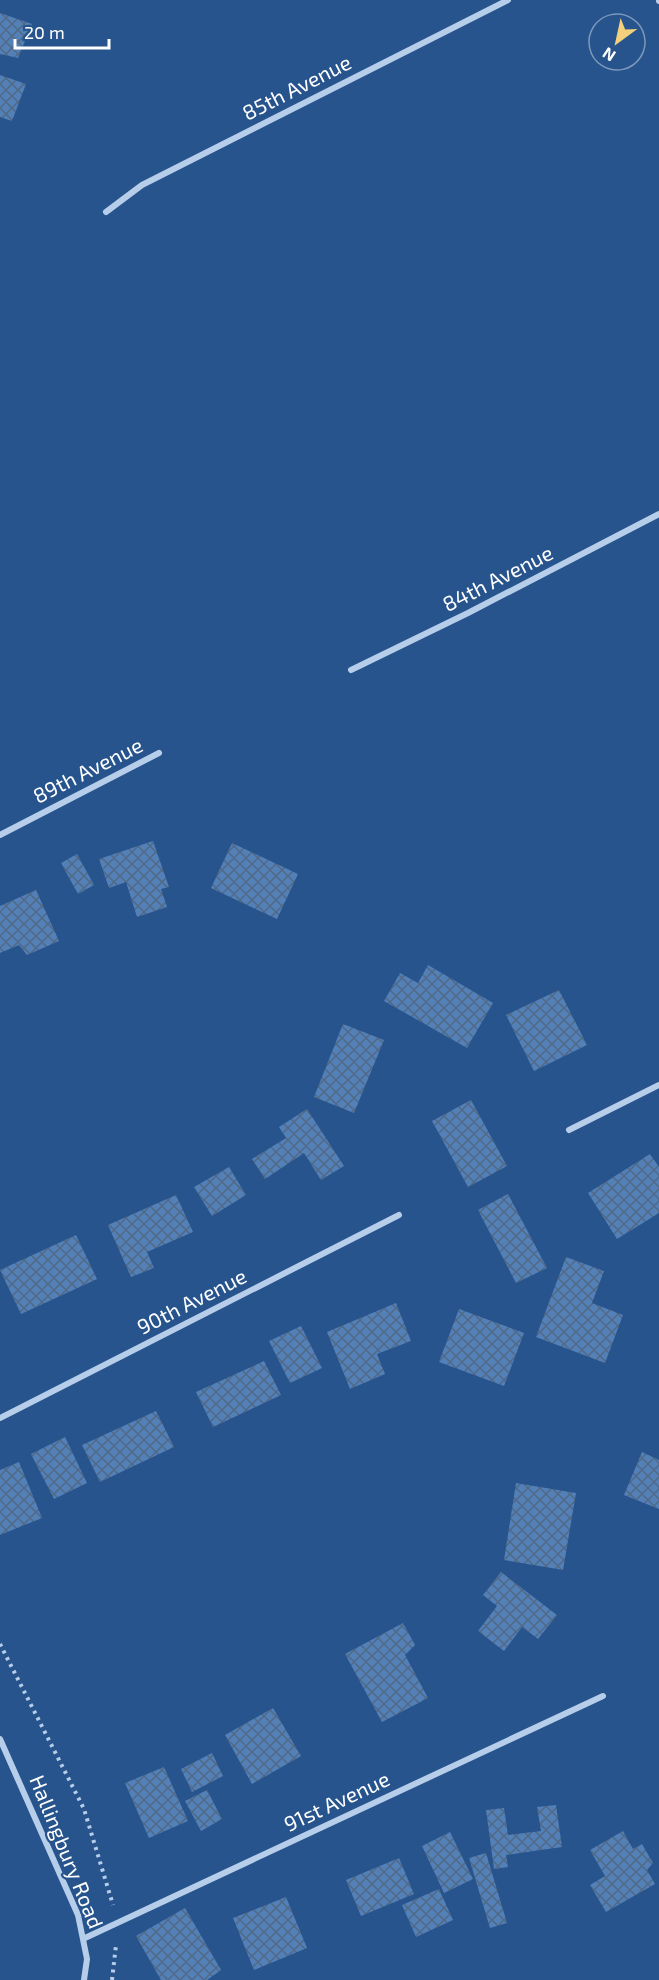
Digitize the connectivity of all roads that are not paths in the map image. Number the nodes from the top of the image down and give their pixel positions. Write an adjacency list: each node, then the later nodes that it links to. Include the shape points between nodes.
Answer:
1 (508, 0): 2 (street, 85th Avenue, via 142,184)
2 (106, 212)
3 (659, 514): 4 (street, 84th Avenue)
4 (351, 670)
5 (159, 753): 6 (street, 89th Avenue)
6 (0, 834)
7 (659, 1084): 8 (street)
8 (569, 1130)
9 (399, 1215): 10 (street, 90th Avenue)
10 (0, 1418)
11 (603, 1696): 13 (street, 91st Avenue)
12 (0, 1738): 13 (street, Hallingbury Road)
13 (85, 1938): 14 (street, Hallingbury Road)
14 (84, 1980)

